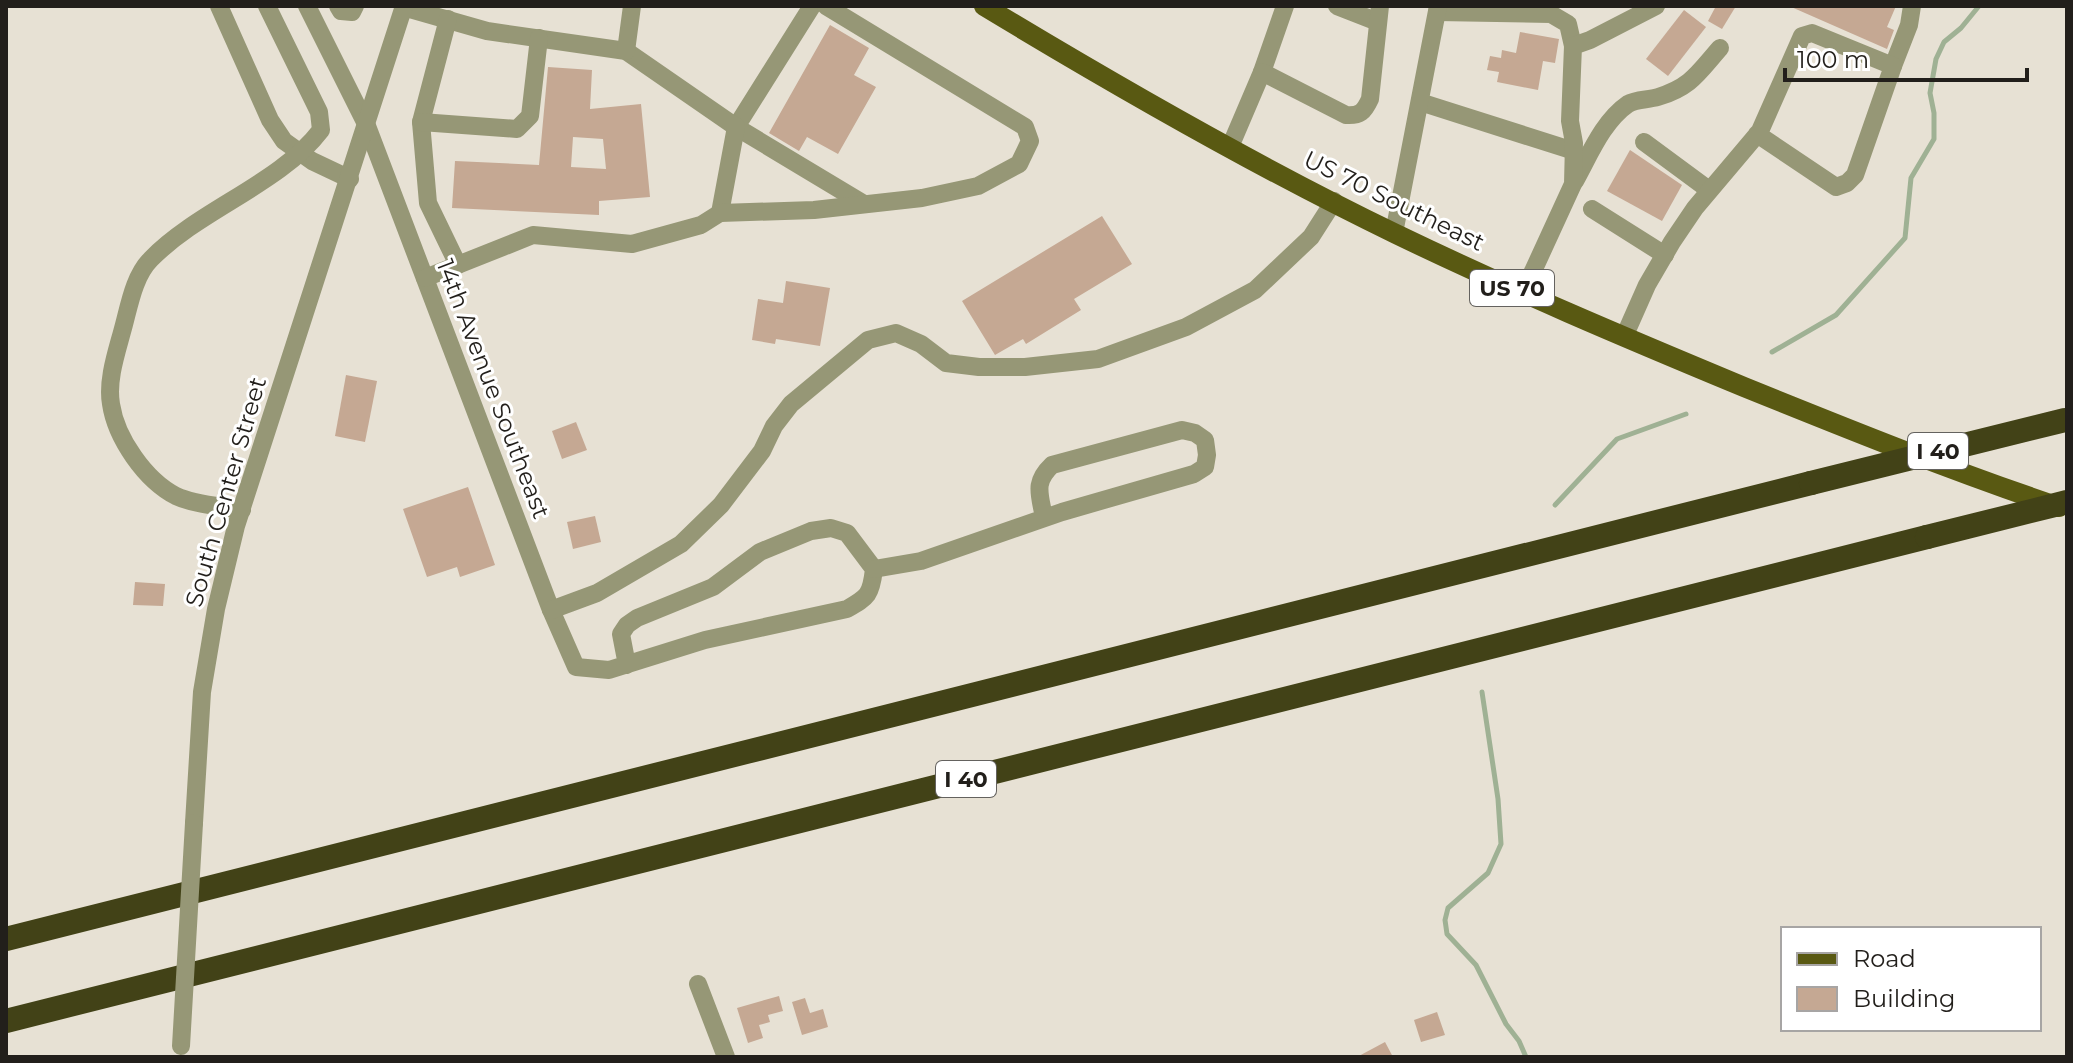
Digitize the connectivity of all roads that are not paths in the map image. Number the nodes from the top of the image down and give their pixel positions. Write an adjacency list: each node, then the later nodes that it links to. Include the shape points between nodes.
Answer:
1 (219, 6): 31 (street, via 270,120 284,141)
2 (267, 6): 31 (street, via 319,112 321,130)
3 (307, 6): 26 (street, 14th Avenue Southeast)
4 (338, 6): 5 (street, via 352,12)
5 (355, 6)
6 (404, 6): 17 (street); 26 (street, South Center Street)
7 (632, 6): 21 (street)
8 (812, 6): 27 (street)
9 (826, 6): 37 (street, via 1025,127 1030,141 1019,164 978,186)
10 (984, 6): 30 (main road, US 70 Southeast / US 70)
11 (1285, 6): 23 (street)
12 (1337, 6): 16 (street)
13 (1656, 6): 19 (street)
14 (1912, 6): 22 (street)
15 (1438, 9): 19 (street, via 1551,14 1568,24); 24 (street)
16 (1379, 14): 23 (street, via 1370,99 1356,116)
17 (448, 19): 18 (street); 25 (street)
18 (539, 38): 21 (street); 25 (street, via 530,116 517,129)
19 (1573, 46): 32 (street)
20 (1720, 48): 34 (street, via 1686,87 1631,102 1620,111)
21 (626, 51): 27 (street)
22 (1893, 66): 28 (street, via 1805,34); 28 (street, via 1855,175 1847,183 1836,187)
23 (1262, 72): 30 (street)
24 (1420, 102): 32 (street); 40 (street)
25 (421, 122): 42 (street, via 428,203)
26 (367, 126): 33 (street, South Center Street); 43 (street, 14th Avenue Southeast)
27 (736, 127): 37 (street); 39 (street)
28 (1757, 134): 35 (street)
29 (1644, 142): 35 (street)
30 (1230, 147): 36 (main road, US 70 Southeast / US 70)
31 (302, 151): 33 (street); 48 (street, via 148,262 134,290 110,386 111,405 128,451 160,485 178,497)
32 (1574, 151): 34 (street)
33 (350, 179): 48 (street, South Center Street)
34 (1573, 184): 44 (street)
35 (1709, 190): 41 (street)
36 (1334, 201): 40 (main road, US 70 Southeast / US 70); 51 (street, via 1311,237 1255,290 1186,327 1098,359 979,367 946,363 896,333 868,340 791,404 721,505 681,544 597,593)
37 (864, 204): 39 (street)
38 (1592, 209): 41 (street)
39 (720, 213): 42 (street, via 701,225 632,244 533,235)
40 (1394, 233): 44 (main road, US 70 Southeast / US 70)
41 (1665, 255): 45 (street)
42 (458, 265): 43 (street)
43 (425, 278): 51 (street, 14th Avenue Southeast)
44 (1523, 293): 45 (main road, US 70 Southeast / US 70)
45 (1624, 337): 47 (main road, US 70 Southeast / US 70, via 1854,433)
46 (2066, 420): 53 (highway, I 40, bridge)
47 (2062, 505): 55 (highway, I 40, bridge)
48 (242, 510): 56 (street, South Center Street, bridge, via 216,609 202,692)
49 (1044, 518): 49 (street, via 1194,474 1205,467 1205,440 1182,430 1052,465 1041,475 1039,488); 50 (street, via 921,561)
50 (874, 569): 52 (street, via 867,597 847,609 705,640); 52 (street, via 847,533 831,528 811,531 760,552 713,587 627,625 621,634)
51 (551, 610): 52 (street, 14th Avenue Southeast, via 576,667 609,670)
52 (627, 665)
53 (6, 939)
54 (698, 984): 57 (street)
55 (6, 1021)
56 (181, 1051)
57 (726, 1057)

